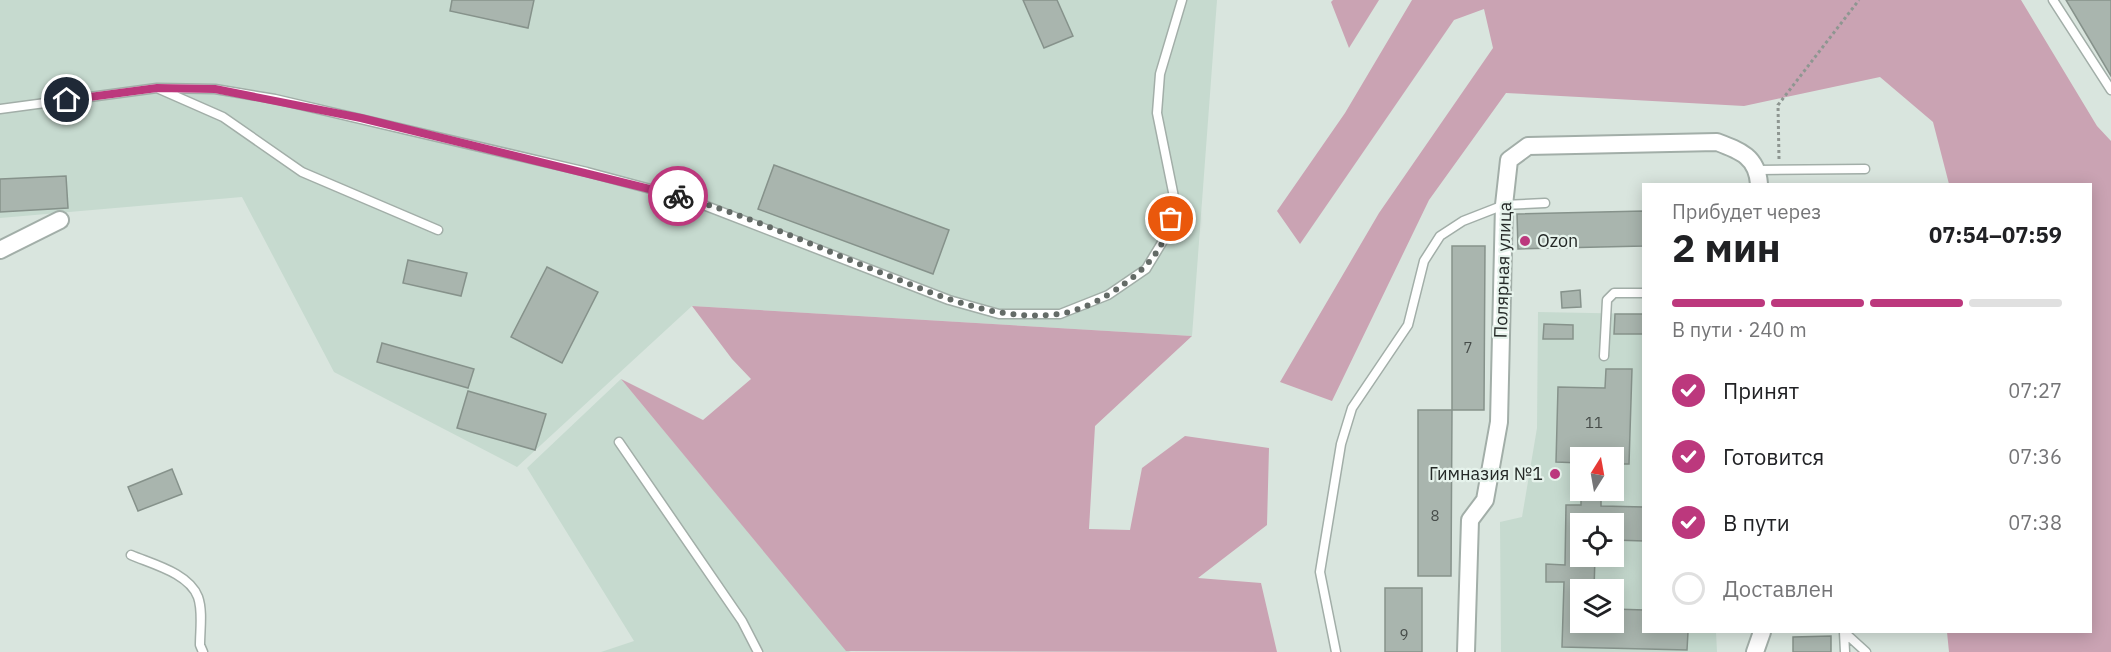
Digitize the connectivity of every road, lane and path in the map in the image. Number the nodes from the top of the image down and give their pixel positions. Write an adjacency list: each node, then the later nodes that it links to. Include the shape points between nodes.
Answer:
1 (1182, 0): 4 (lane, via 1160,74 1157,113 1175,202 1167,236 1146,268 1108,296 1060,314 999,314 949,300 688,199 587,172 275,99 215,89)
2 (1859, 0): 8 (path, via 1778,105)
3 (2053, 0): 5 (lane)
4 (157, 88): 6 (lane); 13 (lane, via 223,117 302,172)
5 (2111, 90)
6 (0, 109)
7 (1864, 169): 8 (lane)
8 (1779, 170): 9 (lane)
9 (1758, 177): 11 (street, Полярная улица, via 1741,151 1717,142 1528,146 1509,160)
10 (1545, 203): 11 (lane)
11 (1504, 205): 24 (lane, via 1463,221 1440,236 1424,261 1408,325 1352,408 1341,444 1320,572); 25 (street, Полярная улица, via 1499,422 1485,500 1470,520)
12 (60, 220): 14 (street)
13 (438, 230)
14 (0, 250)
15 (1642, 293): 16 (lane, via 1614,293 1607,300)
16 (1604, 356)
17 (619, 442): 23 (lane)
18 (131, 555): 22 (lane, via 166,569 189,584 198,597)
19 (1762, 633): 26 (street)
20 (1844, 633): 27 (lane)
21 (1845, 633): 28 (lane)
22 (203, 652)
23 (758, 652)
24 (1336, 652)
25 (1466, 652)
26 (1755, 652)
27 (1845, 652)
28 (1866, 652)

